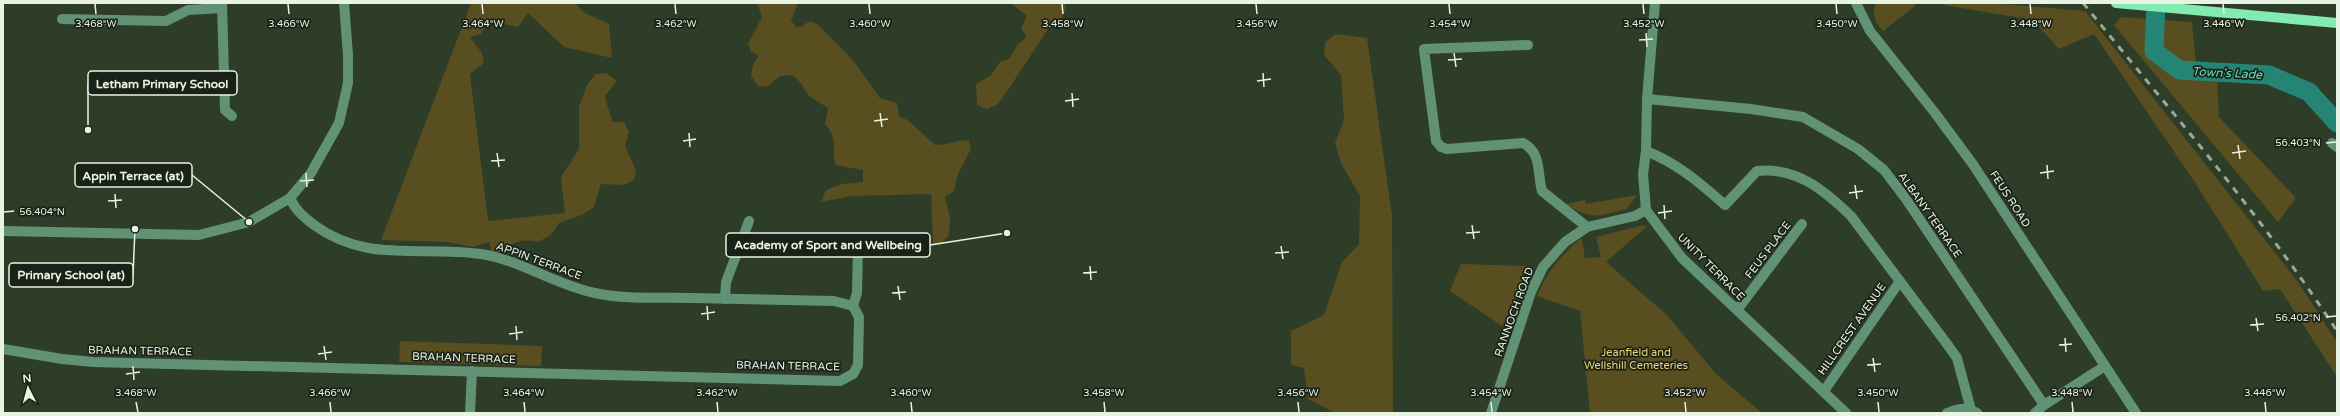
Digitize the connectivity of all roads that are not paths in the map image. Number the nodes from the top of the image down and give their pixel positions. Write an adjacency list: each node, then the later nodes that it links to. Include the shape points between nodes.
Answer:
1 (344, 3): 13 (street, via 348,83 339,123 312,173)
2 (1655, 3): 10 (street)
3 (1856, 3): 27 (street, FEUS ROAD, via 1870,31 1972,163)
4 (2117, 3): 5 (main road)
5 (2136, 4): 8 (main road)
6 (222, 6): 7 (street, via 188,10 166,22); 11 (street, via 225,110)
7 (62, 19)
8 (2337, 23)
9 (1528, 45): 17 (street, via 1424,49 1436,142 1440,147 1447,149 1523,144 1531,148 1537,155 1542,191)
10 (1647, 99): 12 (street); 30 (street, ALBANY TERRACE, via 1738,107 1801,117 1858,149 1884,170 1906,199)
11 (232, 116)
12 (1646, 151): 14 (street, via 1642,174); 22 (street, via 1667,159 1725,205 1757,171 1775,169 1796,175 1832,198 1851,216)
13 (290, 198): 18 (street, via 249,222 198,235); 23 (street, APPIN TERRACE, via 298,212 320,229 339,240 367,248 463,252 491,256 596,294)
14 (1646, 210): 17 (street, RANNOCH ROAD, via 1635,216); 25 (street, UNITY TERRACE, via 1682,258)
15 (749, 221): 20 (street)
16 (1802, 224): 25 (street, FEUS PLACE)
17 (1587, 227): 33 (street, RANNOCH ROAD, via 1565,242 1543,266 1531,292)
18 (3, 231)
19 (758, 239): 20 (street)
20 (742, 240): 23 (street, via 726,282)
21 (858, 248): 24 (street, via 857,293)
22 (1900, 281): 29 (street, HILLCREST AVENUE); 31 (street, via 1957,358)
23 (725, 299): 24 (street, APPIN TERRACE, via 834,301)
24 (853, 306): 28 (street, BRAHAN TERRACE, via 859,317 858,365 853,374 840,381)
25 (1737, 310): 29 (street, UNITY TERRACE)
26 (3, 349): 28 (street, BRAHAN TERRACE, via 93,362)
27 (2105, 366): 30 (street); 37 (street, FEUS ROAD)
28 (472, 371): 32 (street)
29 (1824, 391): 34 (street, UNITY TERRACE)
30 (2044, 405): 36 (street)
31 (1974, 411): 35 (street, via 1958,408)
32 (470, 413)
33 (1491, 413)
34 (1846, 413)
35 (1946, 413)
36 (2035, 413)
37 (2136, 413)

